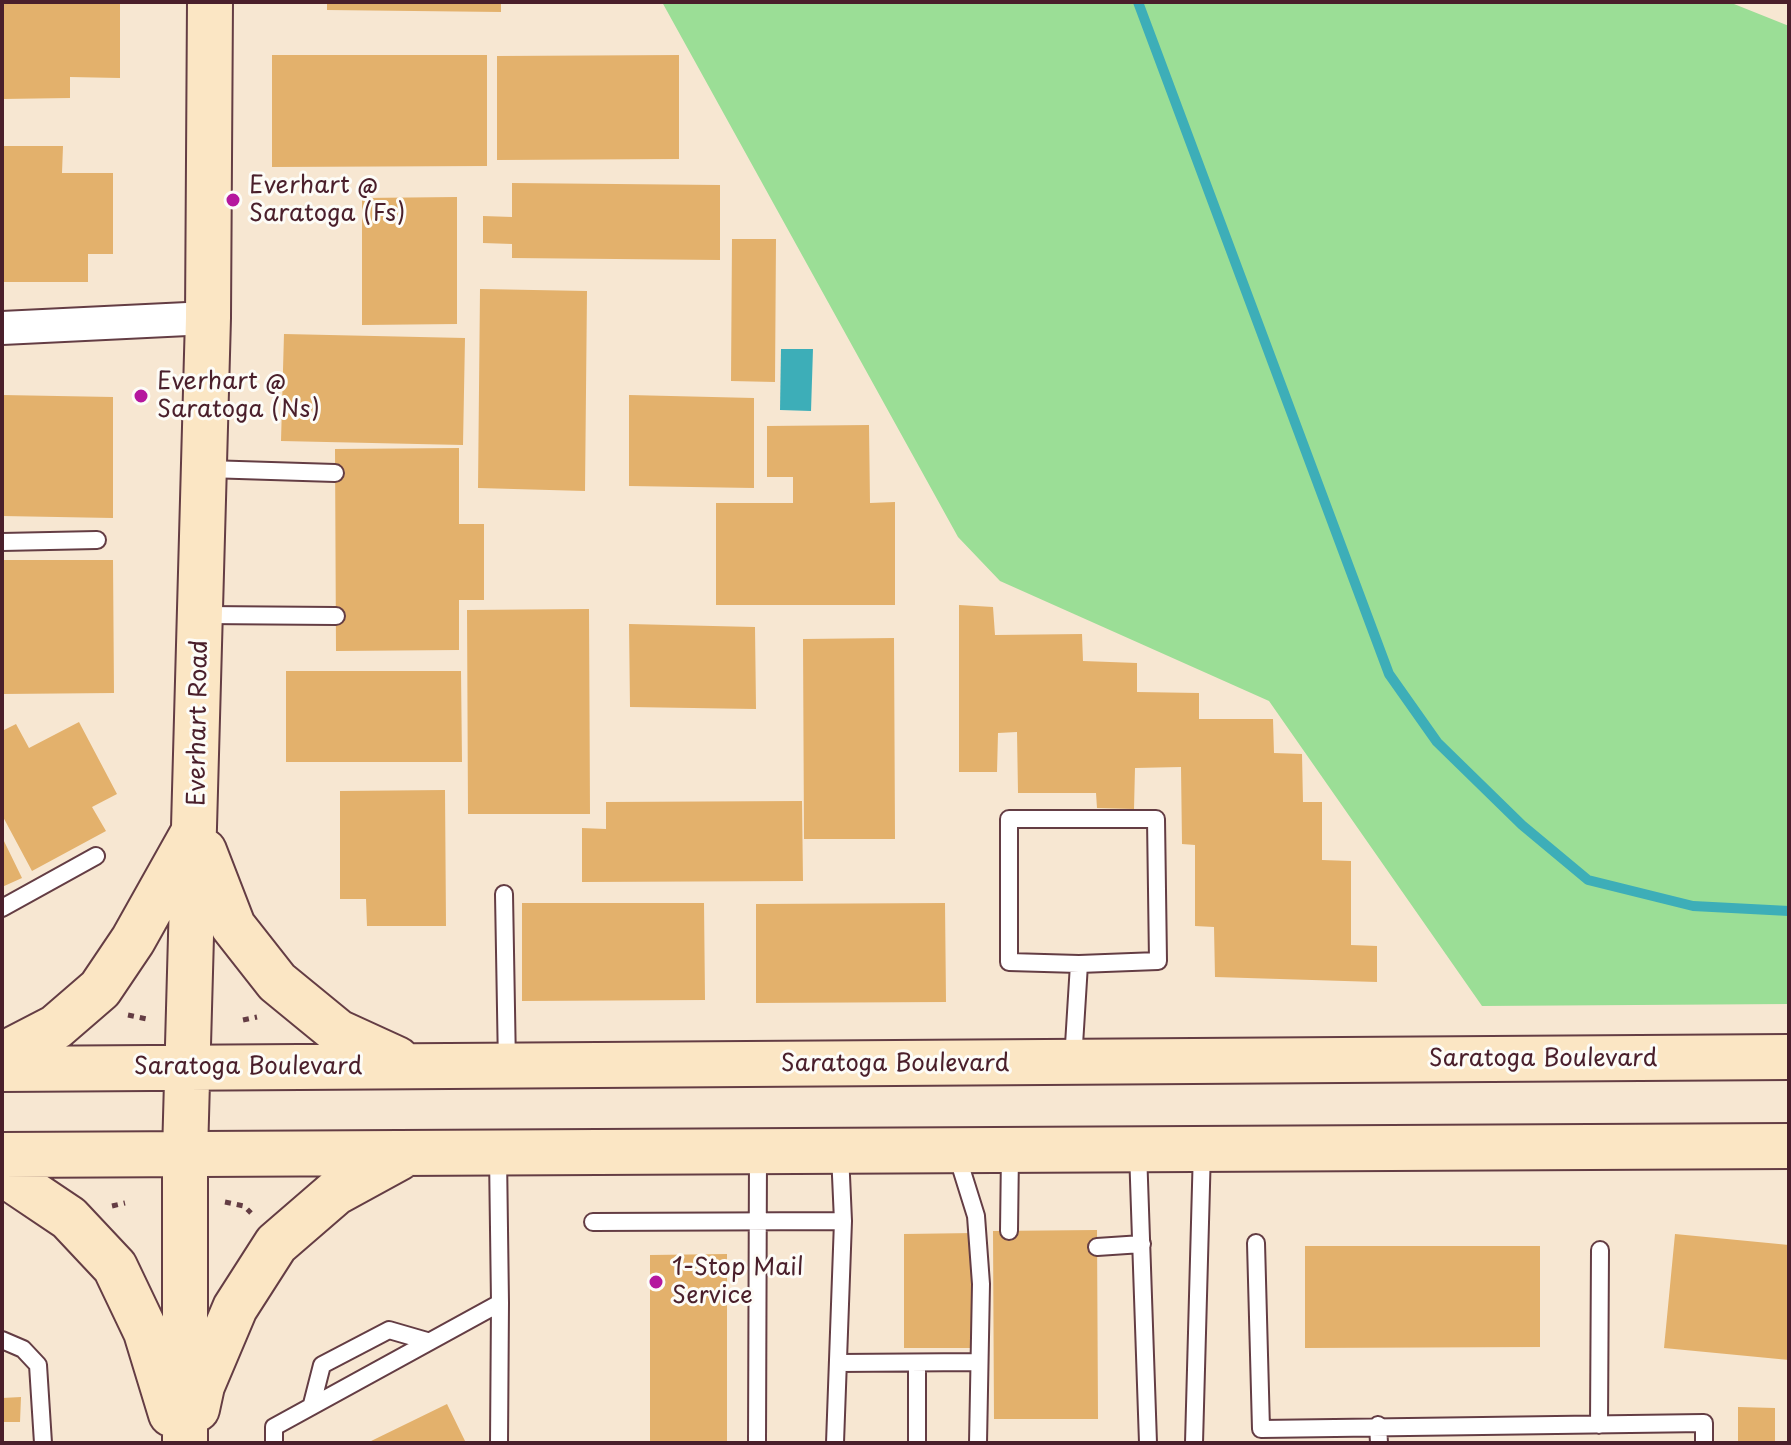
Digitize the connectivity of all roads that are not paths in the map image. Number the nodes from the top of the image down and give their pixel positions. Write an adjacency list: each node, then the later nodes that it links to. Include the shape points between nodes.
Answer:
1 (210, 2): 2 (main road, Everhart Road)
2 (208, 318): 3 (street); 4 (main road, Everhart Road)
3 (2, 328)
4 (205, 469): 5 (lane); 8 (main road, Everhart Road)
5 (335, 473)
6 (97, 540): 7 (lane)
7 (2, 542)
8 (201, 615): 9 (lane); 10 (main road, Everhart Road)
9 (336, 616)
10 (196, 828): 15 (main road, via 100,989 56,1027); 18 (main road, via 233,926 277,982 338,1032); 19 (main road, Everhart Road)
11 (96, 856): 13 (lane)
12 (504, 894): 20 (lane)
13 (2, 908)
14 (1079, 964): 14 (lane, via 1009,962 1009,819 1156,819 1158,961); 17 (lane)
15 (2, 1055)
16 (1789, 1057): 17 (main road, Saratoga Boulevard)
17 (1073, 1063): 20 (main road, Saratoga Boulevard)
18 (410, 1066): 19 (main road, Saratoga Boulevard); 20 (main road, Saratoga Boulevard)
19 (190, 1067): 21 (main road, Saratoga Boulevard); 29 (main road, Everhart Road)
20 (507, 1067)
21 (2, 1069)
22 (1789, 1146): 23 (main road)
23 (1202, 1149): 26 (main road); 62 (lane)
24 (956, 1150): 25 (main road); 27 (main road); 45 (lane, via 976,1216)
25 (1010, 1150): 26 (main road); 37 (lane)
26 (1138, 1150): 39 (lane)
27 (840, 1151): 28 (main road); 34 (lane)
28 (758, 1152): 32 (main road); 36 (lane)
29 (185, 1154): 30 (main road); 31 (main road); 54 (main road, Everhart Road)
30 (2, 1155)
31 (405, 1155): 32 (main road); 54 (main road, via 335,1193 276,1244 229,1321 202,1386)
32 (498, 1155): 42 (lane)
33 (2, 1173): 53 (main road, via 69,1218 115,1267 146,1332)
34 (843, 1221): 36 (lane); 46 (lane)
35 (593, 1222): 36 (lane)
36 (756, 1223): 57 (lane)
37 (1009, 1231)
38 (1256, 1243): 51 (lane)
39 (1142, 1244): 40 (lane); 61 (lane)
40 (1097, 1247)
41 (1600, 1250): 50 (lane)
42 (500, 1303): 44 (lane); 56 (lane)
43 (2, 1340): 52 (lane, via 23,1349 38,1365)
44 (427, 1341): 48 (lane); 48 (lane, via 389,1330 322,1365)
45 (979, 1362): 47 (lane); 60 (lane)
46 (838, 1363): 47 (lane); 58 (lane)
47 (917, 1363): 59 (lane)
48 (312, 1404): 55 (lane, via 274,1427)
49 (1378, 1425): 50 (lane); 51 (lane); 63 (lane)
50 (1599, 1425): 64 (lane, via 1704,1423)
51 (1261, 1436)
52 (43, 1443)
53 (178, 1443)
54 (188, 1443)
55 (274, 1443)
56 (499, 1443)
57 (757, 1443)
58 (835, 1443)
59 (917, 1443)
60 (978, 1443)
61 (1148, 1443)
62 (1194, 1443)
63 (1379, 1443)
64 (1704, 1443)

